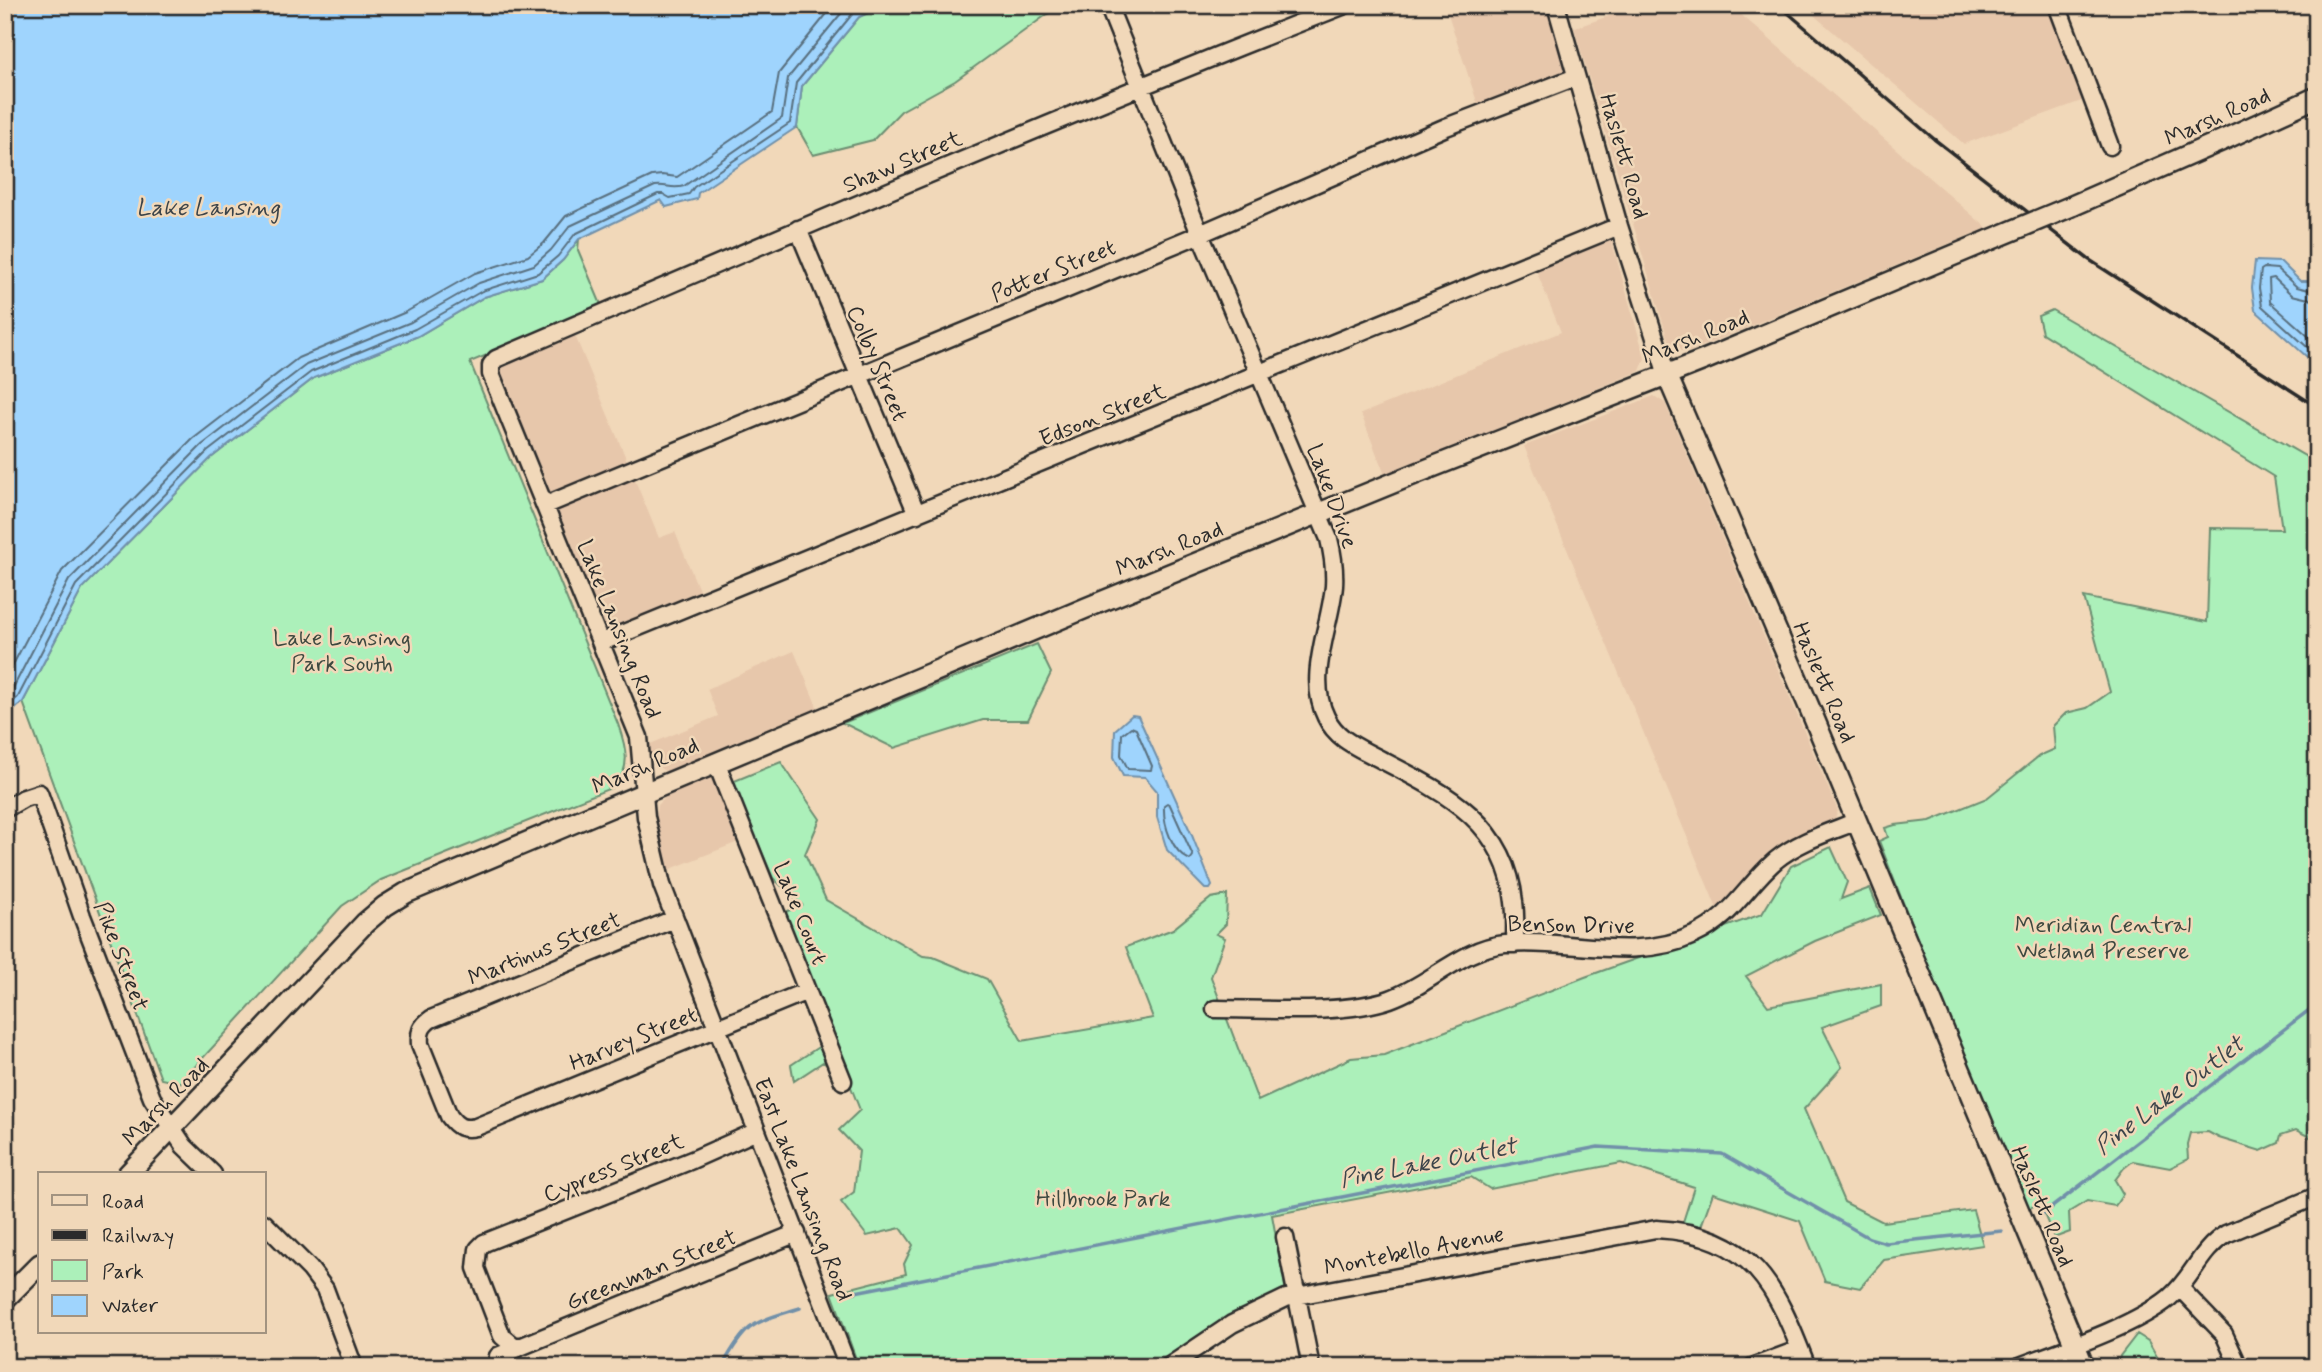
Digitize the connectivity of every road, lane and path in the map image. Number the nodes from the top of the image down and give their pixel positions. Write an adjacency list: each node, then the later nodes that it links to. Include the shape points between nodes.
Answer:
1 (1108, 5): 6 (street, Lake Drive)
2 (1345, 5): 6 (street, Shaw Street)
3 (1556, 5): 5 (street, Haslett Road)
4 (2057, 5): 8 (street)
5 (1576, 77): 9 (street, Haslett Road); 11 (street, Potter Street, via 1410,142)
6 (1141, 86): 10 (street, Shaw Street); 11 (street, Lake Drive)
7 (2317, 97): 15 (main road, Marsh Road, bridge, via 2072,206)
8 (2110, 146)
9 (1619, 226): 12 (street, Edson Street); 15 (street, Haslett Road)
10 (798, 229): 13 (street, Shaw Street, via 496,359); 14 (street, Colby Street)
11 (1200, 234): 12 (street, Lake Drive); 14 (street, Potter Street)
12 (1259, 373): 17 (street, Lake Drive); 18 (street, Edson Street)
13 (491, 374): 16 (street, Lake Lansing Road)
14 (858, 375): 16 (street, Potter Street); 18 (street, Colby Street)
15 (1667, 375): 17 (main road, Marsh Road); 23 (main road, Haslett Road)
16 (546, 505): 19 (street, Lake Lansing Road)
17 (1319, 513): 20 (main road, Marsh Road); 25 (street, Lake Drive, via 1335,576 1318,685 1325,715 1340,737 1440,790 1484,828 1509,876)
18 (917, 514): 19 (street, Edson Street)
19 (602, 642): 21 (street, Lake Lansing Road, via 639,737)
20 (716, 762): 21 (main road, Marsh Road); 26 (street, Lake Court)
21 (644, 792): 24 (street, Lake Lansing Road, via 653,854); 31 (main road, Marsh Road, via 417,888 385,906)
22 (5, 809): 31 (street, Pike Street, via 39,793 142,1074)
23 (1857, 821): 25 (street, Benson Drive, via 1791,849 1726,916 1683,940 1633,949); 43 (main road, Haslett Road)
24 (674, 919): 28 (street, Lake Lansing Road); 30 (street, Martinus Street, via 422,1026 420,1044 449,1116 456,1126)
25 (1516, 944): 27 (street, Benson Drive, via 1475,952 1410,990 1377,1003)
26 (807, 991): 28 (street, Harvey Street); 29 (street, Lake Court)
27 (1215, 1009)
28 (718, 1027): 30 (street, Harvey Street); 32 (street, East Lake Lansing Road)
29 (843, 1081)
30 (476, 1127)
31 (172, 1129): 33 (main road, Marsh Road); 34 (street, Pike Street)
32 (757, 1130): 37 (street, East Lake Lansing Road); 44 (street, Cypress Street, via 484,1243 478,1249 476,1268 502,1336 514,1346)
33 (130, 1172)
34 (211, 1172)
35 (2317, 1196): 40 (street, via 2225,1234 2209,1246)
36 (266, 1225): 47 (street, via 325,1289)
37 (797, 1233): 44 (street, Greenman Street); 48 (street, East Lake Lansing Road)
38 (1285, 1237): 41 (street)
39 (38, 1266): 42 (main road)
40 (2180, 1288): 43 (street, via 2149,1312); 55 (street, via 2224,1334)
41 (1297, 1295): 45 (street, Montebello Avenue, via 1641,1231 1686,1231 1720,1243 1754,1266 1778,1297); 49 (street, Montebello Avenue, via 1232,1324); 50 (street)
42 (5, 1300)
43 (2075, 1344): 53 (street); 54 (main road, Haslett Road)
44 (523, 1346): 46 (street, Greenman Street)
45 (1800, 1349): 51 (street); 52 (street, Montebello Avenue)
46 (498, 1356)
47 (354, 1367)
48 (848, 1367)
49 (1168, 1367)
50 (1311, 1367)
51 (1752, 1367)
52 (1807, 1367)
53 (2017, 1367)
54 (2084, 1367)
55 (2239, 1367)

